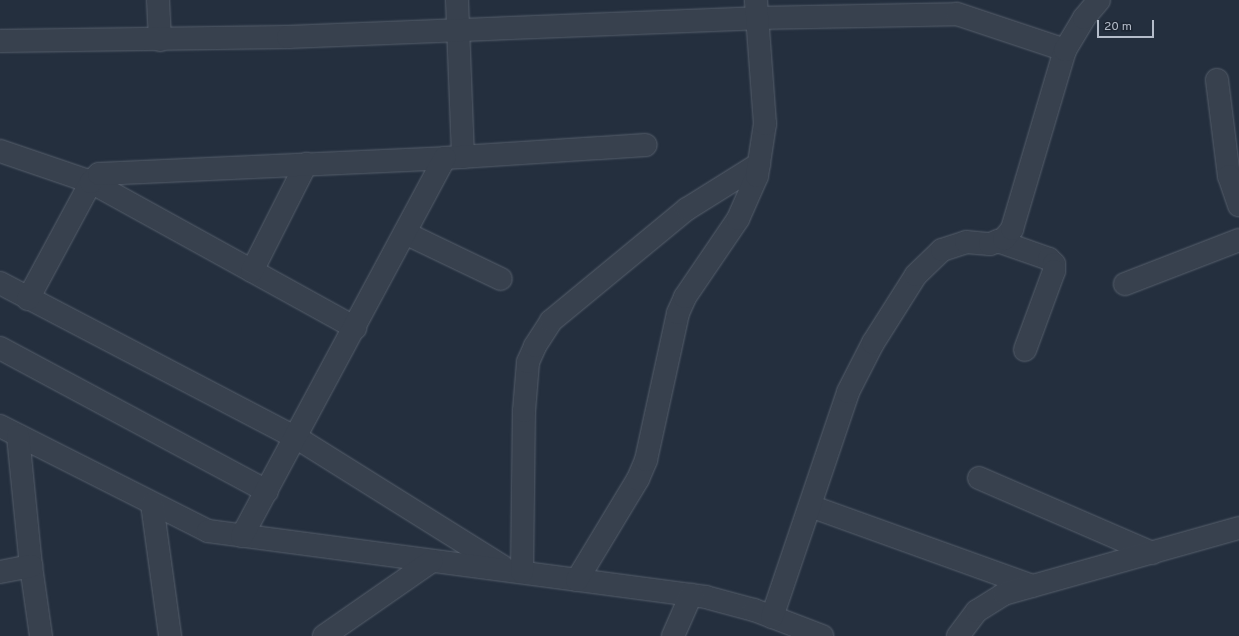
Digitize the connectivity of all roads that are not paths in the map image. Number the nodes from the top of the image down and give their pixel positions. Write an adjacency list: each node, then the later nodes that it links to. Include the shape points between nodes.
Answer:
1 (158, 0): 7 (street)
2 (457, 0): 6 (street)
3 (1099, 0): 9 (street, via 1084,18)
4 (957, 7): 5 (street); 9 (street)
5 (756, 9): 6 (street); 15 (street, via 765,124)
6 (458, 30): 7 (street); 13 (street)
7 (160, 40): 8 (street)
8 (0, 41)
9 (1065, 50): 20 (street, via 1012,229 1004,240)
10 (1217, 80): 17 (street, via 1229,176)
11 (646, 145): 13 (street)
12 (0, 151): 16 (street)
13 (454, 157): 14 (street); 18 (street)
14 (306, 164): 16 (street, via 99,174); 21 (street)
15 (760, 164): 40 (street, via 687,209 551,321 535,346 528,362); 42 (street, via 748,200 738,219 685,297 678,313 652,440 638,479)
16 (91, 182): 21 (street); 25 (street)
17 (1239, 205)
18 (405, 233): 22 (street); 26 (street)
19 (1239, 240): 24 (street)
20 (998, 241): 28 (street, via 1049,259 1054,264 1054,271); 34 (street, via 990,244 966,242 942,250 916,276 873,343 848,392)
21 (252, 271): 26 (street)
22 (501, 279)
23 (0, 283): 25 (street)
24 (1125, 284)
25 (28, 299): 30 (street)
26 (355, 328): 30 (street)
27 (0, 348): 32 (street)
28 (1025, 350)
29 (9, 431): 33 (street); 39 (street)
30 (297, 438): 32 (street); 40 (street)
31 (980, 478): 37 (street)
32 (267, 491): 36 (street)
33 (152, 504): 36 (street, via 208,531); 47 (street)
34 (810, 506): 43 (street); 45 (street)
35 (1239, 528): 37 (street)
36 (242, 536): 38 (street)
37 (1152, 553): 43 (street)
38 (432, 561): 40 (street); 48 (street)
39 (31, 566): 41 (street); 46 (street)
40 (515, 571): 42 (street)
41 (0, 572)
42 (577, 580): 44 (street)
43 (1032, 586): 51 (street, via 1004,594 977,611)
44 (691, 595): 45 (street, via 706,597); 49 (street)
45 (772, 617): 50 (street)
46 (41, 636)
47 (170, 636)
48 (324, 636)
49 (673, 636)
50 (822, 636)
51 (958, 636)

